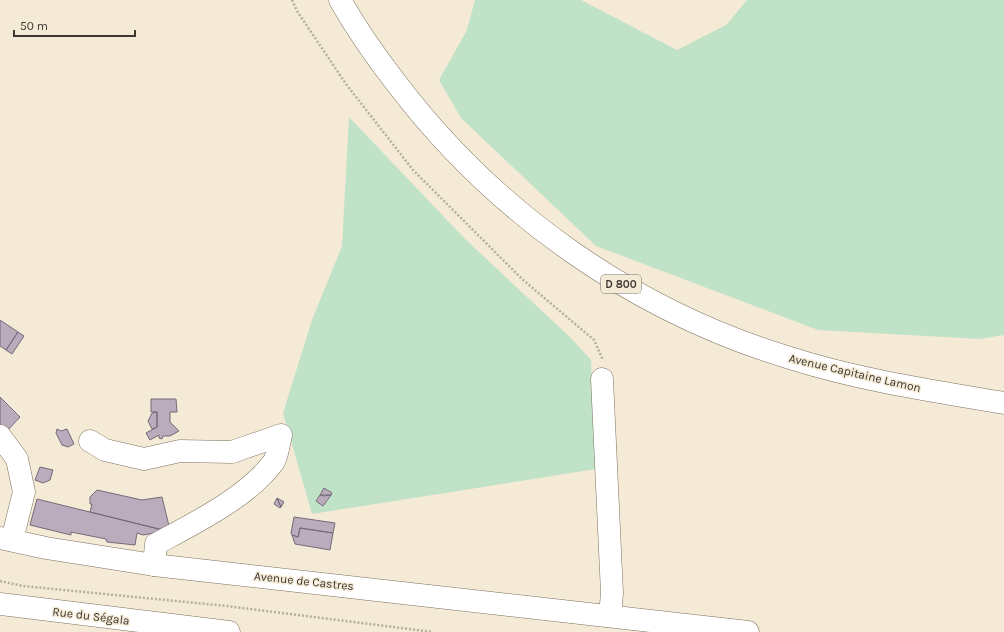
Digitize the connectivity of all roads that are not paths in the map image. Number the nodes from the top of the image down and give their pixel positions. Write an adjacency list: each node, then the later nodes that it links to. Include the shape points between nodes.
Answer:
1 (340, 0): 3 (main road, Avenue Capitaine Lamon / D 800, via 413,106 460,158 513,207 623,285 717,332 790,358 872,379)
2 (602, 379): 9 (main road, via 612,592)
3 (1004, 402)
4 (0, 436): 6 (main road, via 17,459 24,492)
5 (90, 441): 7 (main road, via 105,450 144,460 180,451 232,452 281,435 273,463 248,488 203,518 156,544)
6 (6, 539): 7 (main road, Avenue de Castres, via 46,548)
7 (154, 564): 9 (main road, Avenue de Castres)
8 (0, 604): 10 (main road, Rue du Ségala)
9 (610, 616): 11 (main road, Avenue de Castres)
10 (229, 632)
11 (748, 632)

